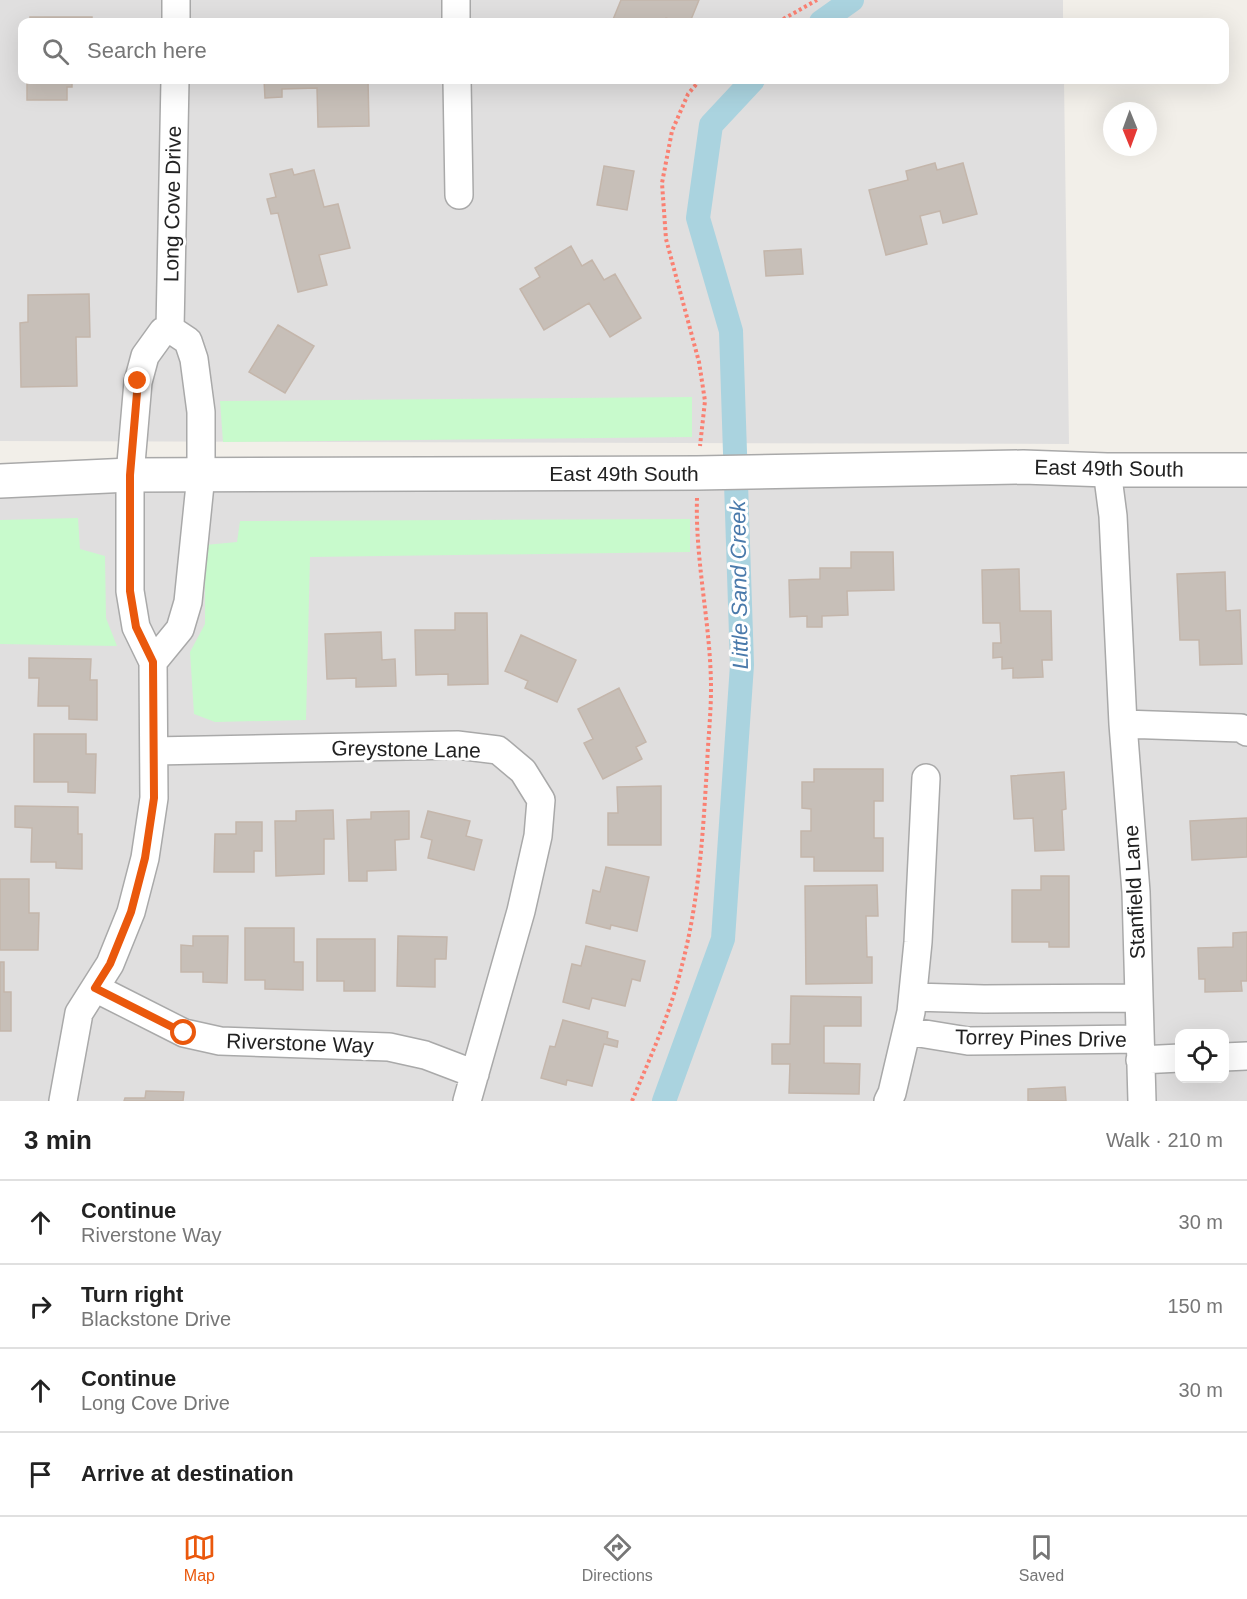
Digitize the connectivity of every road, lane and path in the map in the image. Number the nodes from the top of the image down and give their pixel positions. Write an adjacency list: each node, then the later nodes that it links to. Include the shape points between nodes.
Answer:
1 (176, 0): 4 (street)
2 (456, 0): 5 (street)
3 (817, 0): 6 (path)
4 (176, 18)
5 (456, 18)
6 (785, 18)
7 (175, 84): 11 (street, Long Cove Drive)
8 (457, 84): 10 (street)
9 (697, 84): 14 (path, via 672,131 662,183 666,239 699,362 705,400)
10 (459, 195)
11 (170, 329): 15 (street, via 188,341 194,359 201,412); 16 (street, via 163,331 145,356 138,381)
12 (1247, 470): 13 (street, East 49th South)
13 (1107, 471): 14 (street, East 49th South, via 1023,467); 19 (street, Stanfield Lane, via 1113,516)
14 (703, 473): 15 (street, East 49th South); 36 (path, via 698,532 711,688 703,842 681,969)
15 (201, 474): 16 (street, East 49th South); 18 (street, via 188,602 180,629)
16 (130, 475): 17 (street, East 49th South); 18 (street, via 130,591 136,627)
17 (0, 481)
18 (153, 662): 21 (street)
19 (1123, 724): 20 (street, via 1240,728); 25 (street, Stanfield Lane, via 1136,892)
20 (1247, 732)
21 (154, 751): 23 (street, via 154,798 145,858 131,912 110,964); 33 (street, Greystone Lane, via 457,746 498,750 523,771 541,800 538,836)
22 (926, 778): 24 (street)
23 (95, 988): 33 (street, Riverstone Way, via 184,1033 220,1041 389,1047 425,1055); 34 (street, via 79,1013)
24 (913, 997): 26 (street, Torrey Pines Drive); 27 (street)
25 (1139, 998): 26 (street, Torrey Pines Drive); 29 (street, Stanfield Lane)
26 (984, 999): 28 (street)
27 (907, 1031): 28 (street, Torrey Pines Drive); 37 (street)
28 (985, 1041): 29 (street, Torrey Pines Drive)
29 (1140, 1049): 31 (street); 38 (street, Stanfield Lane)
30 (1247, 1056): 32 (street)
31 (1175, 1057)
32 (1229, 1057)
33 (475, 1074): 35 (street, Greystone Lane)
34 (63, 1101)
35 (467, 1101)
36 (633, 1101)
37 (888, 1101)
38 (1142, 1101)

